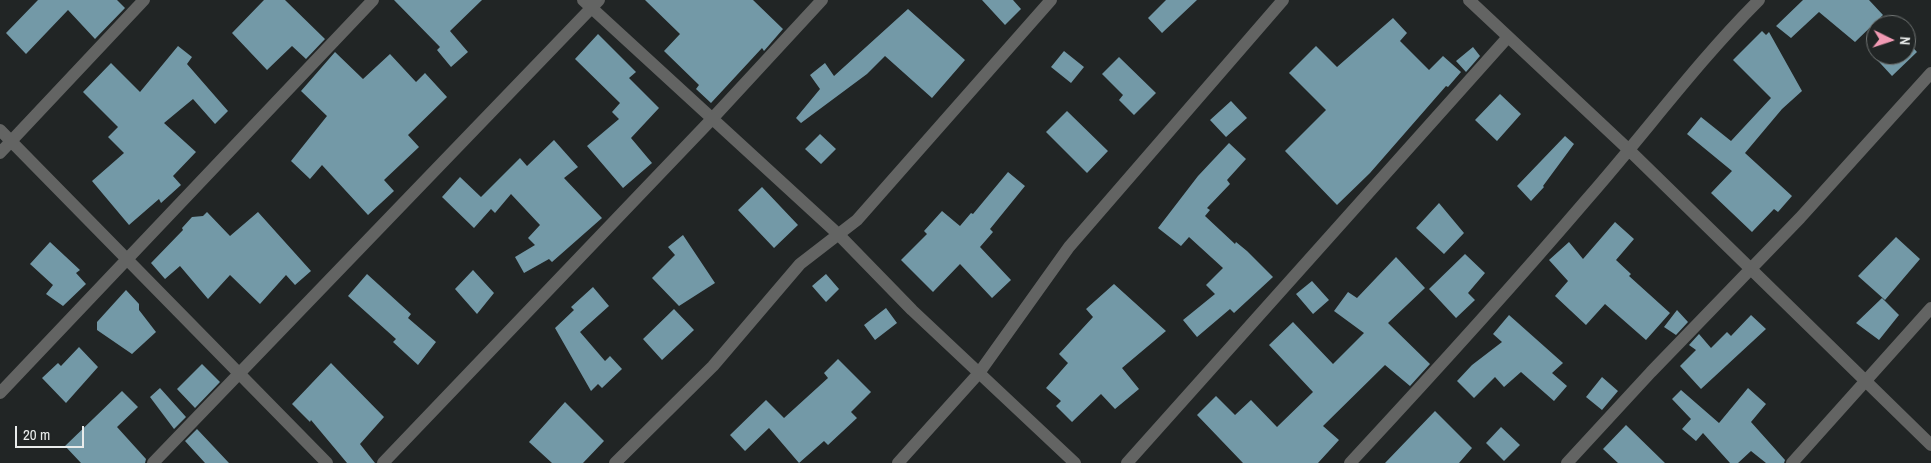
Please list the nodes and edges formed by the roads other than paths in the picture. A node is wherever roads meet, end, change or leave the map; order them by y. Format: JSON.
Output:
{"nodes":[{"id":1,"x":144,"y":0,"type":"edge"},
{"id":2,"x":373,"y":0,"type":"edge"},
{"id":3,"x":822,"y":0,"type":"edge"},
{"id":4,"x":1051,"y":0,"type":"edge"},
{"id":5,"x":1283,"y":0,"type":"edge"},
{"id":6,"x":1469,"y":0,"type":"edge"},
{"id":7,"x":1759,"y":0,"type":"edge"},
{"id":8,"x":591,"y":3,"type":"edge"},
{"id":9,"x":1508,"y":37,"type":"junction"},
{"id":10,"x":1931,"y":73,"type":"edge"},
{"id":11,"x":711,"y":120,"type":"junction"},
{"id":12,"x":0,"y":130,"type":"edge"},
{"id":13,"x":11,"y":141,"type":"junction"},
{"id":14,"x":1628,"y":150,"type":"junction"},
{"id":15,"x":0,"y":153,"type":"edge"},
{"id":16,"x":838,"y":234,"type":"junction"},
{"id":17,"x":128,"y":260,"type":"junction"},
{"id":18,"x":1751,"y":270,"type":"junction"},
{"id":19,"x":1931,"y":308,"type":"edge"},
{"id":20,"x":979,"y":373,"type":"junction"},
{"id":21,"x":238,"y":374,"type":"junction"},
{"id":22,"x":1865,"y":381,"type":"junction"},
{"id":23,"x":0,"y":393,"type":"edge"},
{"id":24,"x":1931,"y":445,"type":"edge"},
{"id":25,"x":153,"y":463,"type":"edge"},
{"id":26,"x":328,"y":463,"type":"edge"},
{"id":27,"x":382,"y":463,"type":"edge"},
{"id":28,"x":615,"y":463,"type":"edge"},
{"id":29,"x":898,"y":463,"type":"edge"},
{"id":30,"x":1075,"y":463,"type":"edge"},
{"id":31,"x":1127,"y":463,"type":"edge"},
{"id":32,"x":1350,"y":463,"type":"edge"},
{"id":33,"x":1567,"y":463,"type":"edge"},
{"id":34,"x":1792,"y":463,"type":"edge"}],
"edges":[{"from":1,"to":13,"type":"street"},
{"from":2,"to":17,"type":"street"},
{"from":3,"to":11,"type":"street"},
{"from":4,"to":16,"type":"street"},
{"from":5,"to":20,"type":"street"},
{"from":6,"to":9,"type":"street"},
{"from":7,"to":14,"type":"street"},
{"from":8,"to":11,"type":"street"},
{"from":8,"to":21,"type":"street"},
{"from":9,"to":14,"type":"street"},
{"from":9,"to":31,"type":"street"},
{"from":10,"to":18,"type":"street"},
{"from":11,"to":16,"type":"street"},
{"from":11,"to":27,"type":"street"},
{"from":12,"to":13,"type":"street"},
{"from":13,"to":15,"type":"street"},
{"from":13,"to":17,"type":"street"},
{"from":14,"to":18,"type":"street"},
{"from":14,"to":32,"type":"street"},
{"from":16,"to":20,"type":"street"},
{"from":16,"to":28,"type":"street"},
{"from":17,"to":21,"type":"street"},
{"from":17,"to":23,"type":"street"},
{"from":18,"to":22,"type":"street"},
{"from":18,"to":33,"type":"street"},
{"from":19,"to":22,"type":"street"},
{"from":20,"to":29,"type":"street"},
{"from":20,"to":30,"type":"street"},
{"from":21,"to":25,"type":"street"},
{"from":21,"to":26,"type":"street"},
{"from":22,"to":24,"type":"street"},
{"from":22,"to":34,"type":"street"}]}
